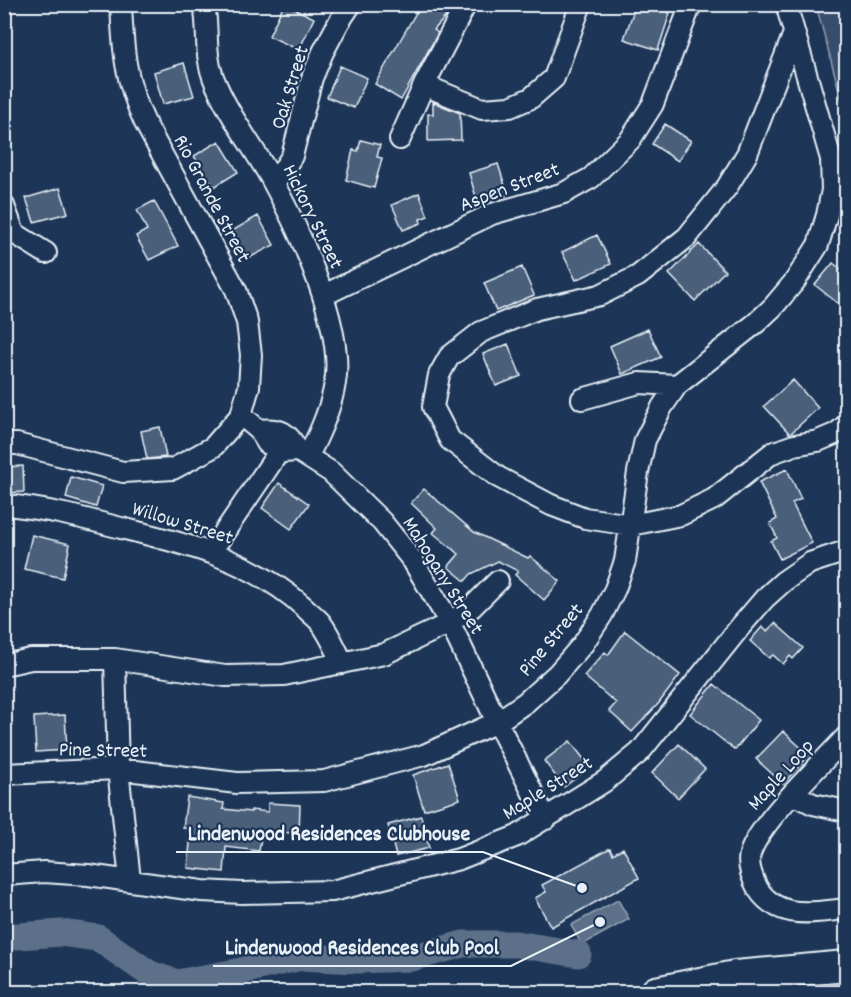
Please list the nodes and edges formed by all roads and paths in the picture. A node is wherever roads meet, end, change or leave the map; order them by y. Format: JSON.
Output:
{"nodes":[{"id":1,"x":121,"y":4,"type":"edge"},
{"id":2,"x":351,"y":4,"type":"edge"},
{"id":3,"x":466,"y":4,"type":"edge"},
{"id":4,"x":581,"y":4,"type":"edge"},
{"id":5,"x":691,"y":4,"type":"edge"},
{"id":6,"x":786,"y":4,"type":"edge"},
{"id":7,"x":210,"y":10,"type":"edge"},
{"id":8,"x":794,"y":33,"type":"junction"},
{"id":9,"x":424,"y":85,"type":"junction"},
{"id":10,"x":400,"y":139,"type":"dead end"},
{"id":11,"x":274,"y":184,"type":"junction"},
{"id":12,"x":4,"y":206,"type":"edge"},
{"id":13,"x":46,"y":253,"type":"dead end"},
{"id":14,"x":324,"y":295,"type":"junction"},
{"id":15,"x":677,"y":385,"type":"junction"},
{"id":16,"x":582,"y":399,"type":"dead end"},
{"id":17,"x":242,"y":415,"type":"junction"},
{"id":18,"x":846,"y":425,"type":"edge"},
{"id":19,"x":4,"y":444,"type":"edge"},
{"id":20,"x":296,"y":452,"type":"junction"},
{"id":21,"x":4,"y":505,"type":"edge"},
{"id":22,"x":631,"y":525,"type":"junction"},
{"id":23,"x":846,"y":550,"type":"edge"},
{"id":24,"x":211,"y":552,"type":"junction"},
{"id":25,"x":498,"y":581,"type":"dead end"},
{"id":26,"x":450,"y":623,"type":"junction"},
{"id":27,"x":115,"y":659,"type":"junction"},
{"id":28,"x":343,"y":663,"type":"junction"},
{"id":29,"x":4,"y":664,"type":"edge"},
{"id":30,"x":496,"y":722,"type":"junction"},
{"id":31,"x":846,"y":737,"type":"edge"},
{"id":32,"x":118,"y":769,"type":"junction"},
{"id":33,"x":4,"y":774,"type":"edge"},
{"id":34,"x":793,"y":794,"type":"junction"},
{"id":35,"x":846,"y":812,"type":"edge"},
{"id":36,"x":546,"y":819,"type":"junction"},
{"id":37,"x":4,"y":875,"type":"edge"},
{"id":38,"x":130,"y":880,"type":"junction"},
{"id":39,"x":846,"y":909,"type":"edge"},
{"id":40,"x":846,"y":966,"type":"edge"},
{"id":41,"x":656,"y":993,"type":"edge"}],
"edges":[{"from":1,"to":17,"type":"street","name":"Rio Grande Street"},
{"from":2,"to":11,"type":"street","name":"Oak Street"},
{"from":3,"to":9,"type":"street"},
{"from":4,"to":9,"type":"street"},
{"from":5,"to":14,"type":"street","name":"Aspen Street"},
{"from":6,"to":8,"type":"street","name":"Pine Street"},
{"from":7,"to":11,"type":"street","name":"Hickory Street"},
{"from":8,"to":15,"type":"street","name":"Pine Street"},
{"from":8,"to":22,"type":"street"},
{"from":9,"to":10,"type":"street"},
{"from":11,"to":14,"type":"street","name":"Hickory Street"},
{"from":12,"to":13,"type":"street"},
{"from":14,"to":20,"type":"street","name":"Hickory Street"},
{"from":15,"to":16,"type":"street"},
{"from":15,"to":22,"type":"street","name":"Pine Street"},
{"from":17,"to":19,"type":"street"},
{"from":17,"to":20,"type":"street","name":"Mahogany Street"},
{"from":18,"to":22,"type":"street"},
{"from":20,"to":24,"type":"street","name":"Hickory Street"},
{"from":20,"to":26,"type":"street","name":"Mahogany Street"},
{"from":21,"to":24,"type":"street","name":"Willow Street"},
{"from":22,"to":30,"type":"street","name":"Pine Street"},
{"from":23,"to":36,"type":"street","name":"Maple Street"},
{"from":24,"to":28,"type":"street","name":"Willow Street"},
{"from":25,"to":26,"type":"street"},
{"from":26,"to":28,"type":"street"},
{"from":26,"to":30,"type":"street","name":"Mahogany Street"},
{"from":27,"to":28,"type":"street"},
{"from":27,"to":29,"type":"street"},
{"from":27,"to":32,"type":"street"},
{"from":30,"to":32,"type":"street","name":"Pine Street"},
{"from":30,"to":36,"type":"street","name":"Mahogany Street"},
{"from":31,"to":34,"type":"street","name":"Maple Loop"},
{"from":32,"to":33,"type":"street","name":"Pine Street"},
{"from":32,"to":38,"type":"street"},
{"from":34,"to":35,"type":"street"},
{"from":34,"to":39,"type":"street","name":"Maple Loop"},
{"from":36,"to":38,"type":"street","name":"Maple Street"},
{"from":37,"to":38,"type":"street","name":"Maple Street"},
{"from":40,"to":41,"type":"highway"}]}
